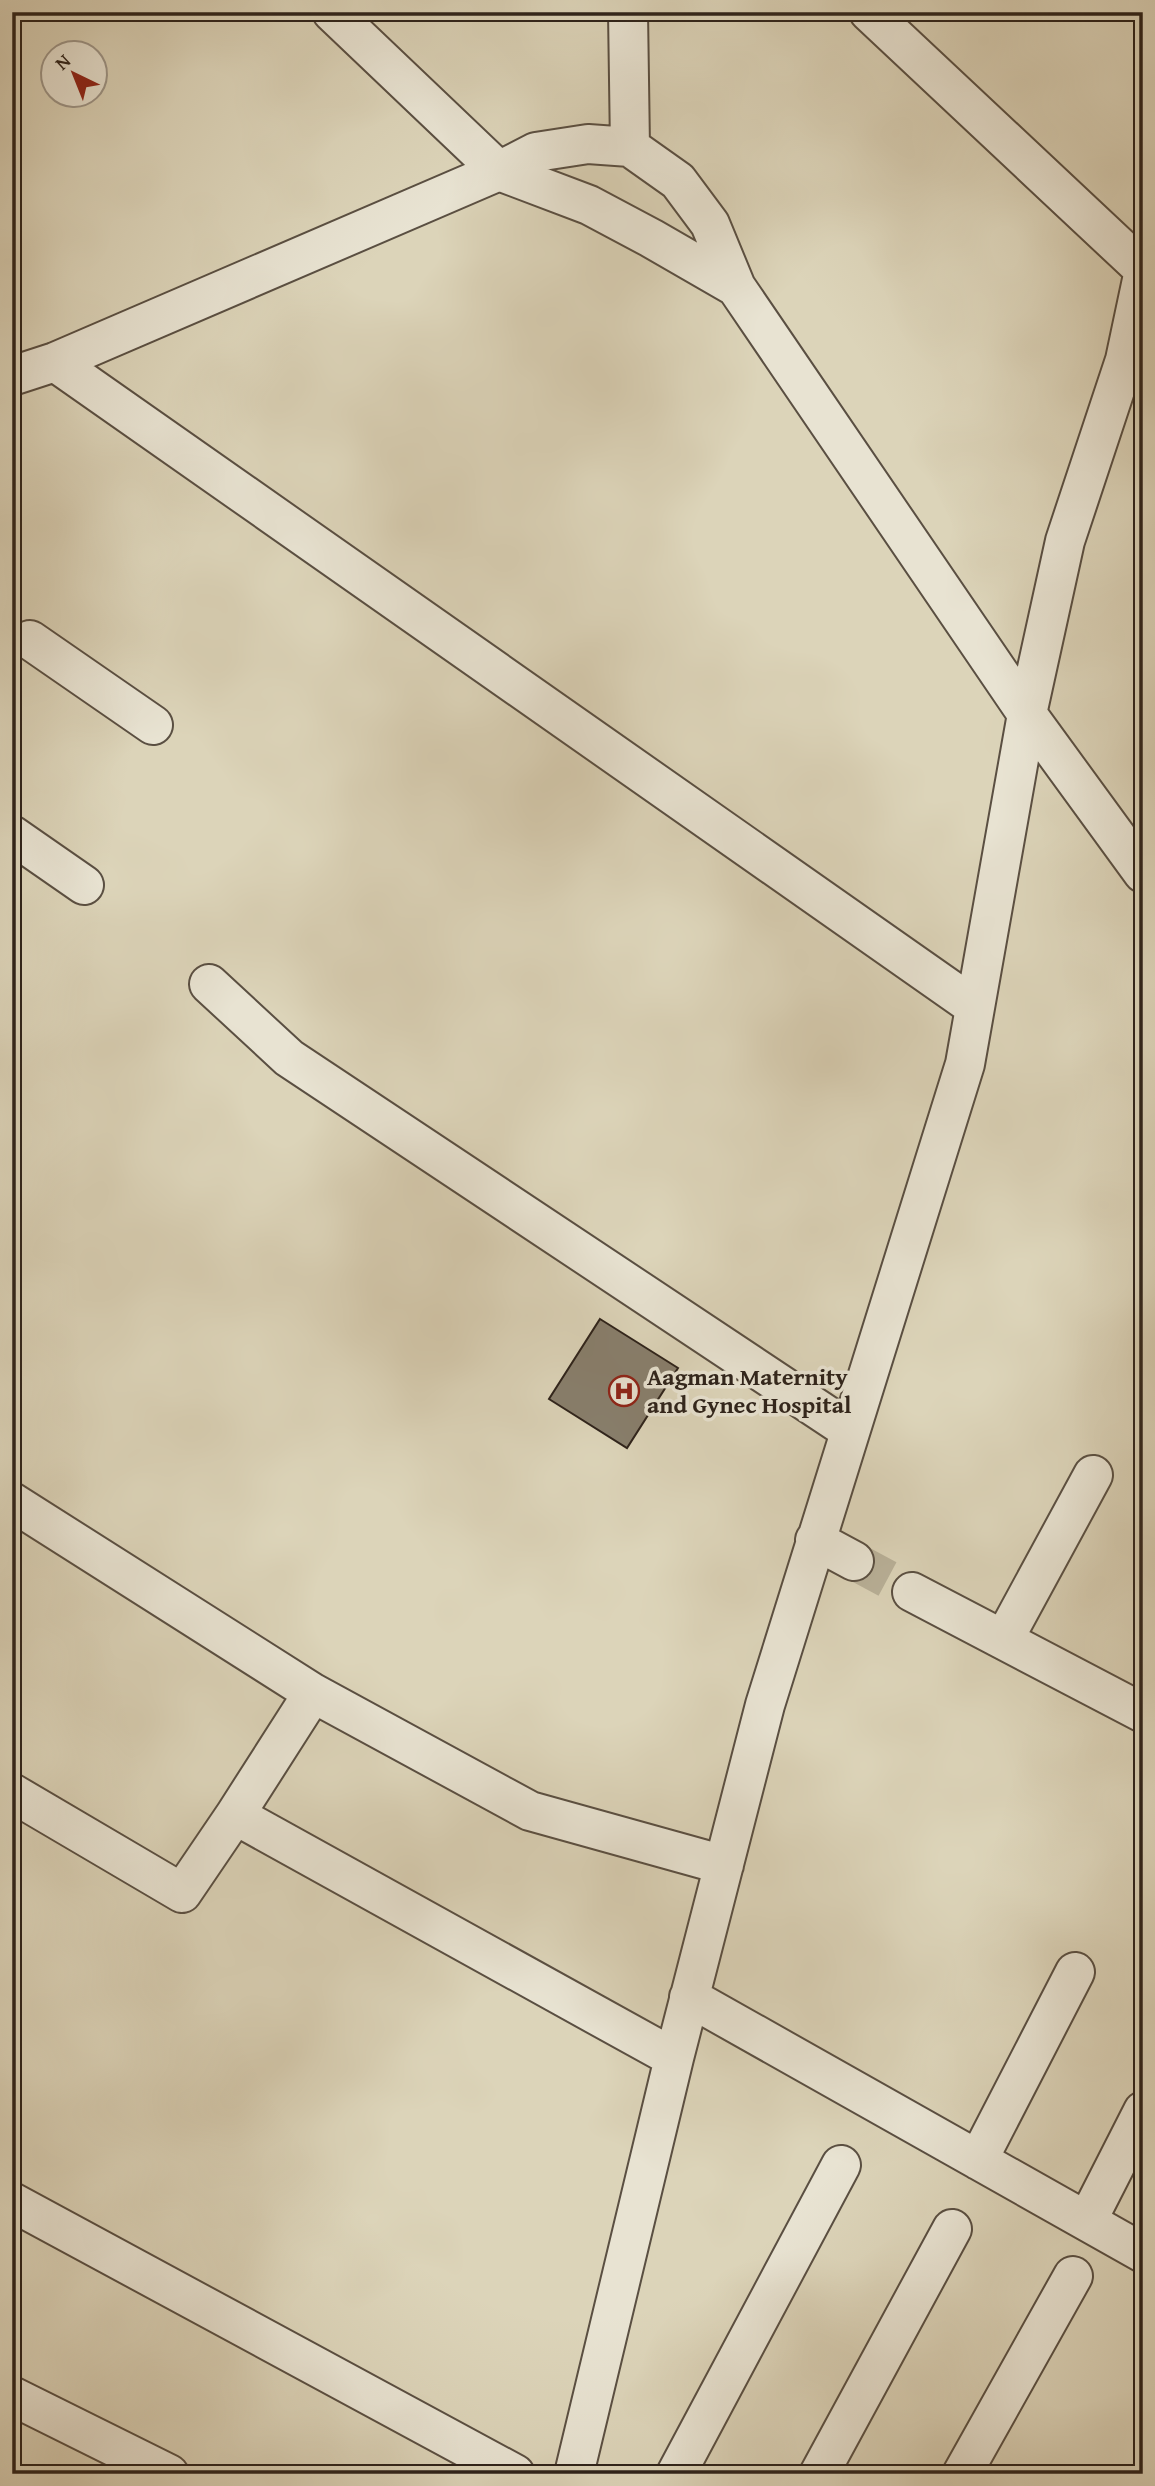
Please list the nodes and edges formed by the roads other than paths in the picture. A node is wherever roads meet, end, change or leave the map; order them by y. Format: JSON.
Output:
{"nodes":[{"id":1,"x":332,"y":12,"type":"edge"},
{"id":2,"x":628,"y":12,"type":"edge"},
{"id":3,"x":869,"y":12,"type":"edge"},
{"id":4,"x":630,"y":147,"type":"junction"},
{"id":5,"x":499,"y":171,"type":"junction"},
{"id":6,"x":1143,"y":269,"type":"edge"},
{"id":7,"x":1143,"y":275,"type":"edge"},
{"id":8,"x":736,"y":287,"type":"junction"},
{"id":9,"x":55,"y":362,"type":"junction"},
{"id":10,"x":1134,"y":365,"type":"edge"},
{"id":11,"x":12,"y":376,"type":"edge"},
{"id":12,"x":18,"y":643,"type":"edge"},
{"id":13,"x":1027,"y":714,"type":"junction"},
{"id":14,"x":153,"y":725,"type":"dead end"},
{"id":15,"x":12,"y":835,"type":"edge"},
{"id":16,"x":1143,"y":873,"type":"edge"},
{"id":17,"x":84,"y":885,"type":"dead end"},
{"id":18,"x":209,"y":984,"type":"dead end"},
{"id":19,"x":975,"y":1007,"type":"junction"},
{"id":20,"x":849,"y":1430,"type":"junction"},
{"id":21,"x":1093,"y":1475,"type":"dead end"},
{"id":22,"x":12,"y":1502,"type":"edge"},
{"id":23,"x":815,"y":1540,"type":"junction"},
{"id":24,"x":854,"y":1561,"type":"tunnel mouth"},
{"id":25,"x":912,"y":1592,"type":"tunnel mouth"},
{"id":26,"x":1004,"y":1639,"type":"junction"},
{"id":27,"x":313,"y":1693,"type":"junction"},
{"id":28,"x":1143,"y":1713,"type":"edge"},
{"id":29,"x":12,"y":1793,"type":"edge"},
{"id":30,"x":235,"y":1815,"type":"junction"},
{"id":31,"x":723,"y":1865,"type":"junction"},
{"id":32,"x":1075,"y":1972,"type":"dead end"},
{"id":33,"x":690,"y":1997,"type":"junction"},
{"id":34,"x":674,"y":2058,"type":"junction"},
{"id":35,"x":1143,"y":2111,"type":"edge"},
{"id":36,"x":978,"y":2160,"type":"junction"},
{"id":37,"x":841,"y":2165,"type":"dead end"},
{"id":38,"x":12,"y":2202,"type":"edge"},
{"id":39,"x":1087,"y":2221,"type":"junction"},
{"id":40,"x":952,"y":2229,"type":"dead end"},
{"id":41,"x":1143,"y":2253,"type":"edge"},
{"id":42,"x":1073,"y":2276,"type":"dead end"},
{"id":43,"x":12,"y":2396,"type":"edge"},
{"id":44,"x":169,"y":2474,"type":"edge"},
{"id":45,"x":514,"y":2474,"type":"edge"},
{"id":46,"x":574,"y":2474,"type":"edge"},
{"id":47,"x":676,"y":2474,"type":"edge"},
{"id":48,"x":818,"y":2474,"type":"edge"},
{"id":49,"x":962,"y":2474,"type":"edge"}],
"edges":[{"from":1,"to":5,"type":"street"},
{"from":2,"to":4,"type":"street"},
{"from":3,"to":6,"type":"street"},
{"from":4,"to":5,"type":"street"},
{"from":4,"to":8,"type":"street"},
{"from":5,"to":8,"type":"street"},
{"from":5,"to":9,"type":"street"},
{"from":7,"to":10,"type":"street"},
{"from":8,"to":13,"type":"street"},
{"from":9,"to":11,"type":"street"},
{"from":9,"to":19,"type":"street"},
{"from":10,"to":13,"type":"street"},
{"from":12,"to":14,"type":"street"},
{"from":13,"to":16,"type":"street"},
{"from":13,"to":19,"type":"street"},
{"from":15,"to":17,"type":"street"},
{"from":18,"to":20,"type":"street"},
{"from":19,"to":20,"type":"street"},
{"from":20,"to":23,"type":"street"},
{"from":21,"to":26,"type":"street"},
{"from":22,"to":27,"type":"street"},
{"from":23,"to":24,"type":"street"},
{"from":23,"to":31,"type":"street"},
{"from":25,"to":26,"type":"street"},
{"from":26,"to":28,"type":"street"},
{"from":27,"to":30,"type":"street"},
{"from":27,"to":31,"type":"street"},
{"from":29,"to":30,"type":"street"},
{"from":30,"to":34,"type":"street"},
{"from":31,"to":33,"type":"street"},
{"from":32,"to":36,"type":"street"},
{"from":33,"to":34,"type":"street"},
{"from":33,"to":36,"type":"street"},
{"from":34,"to":46,"type":"street"},
{"from":35,"to":39,"type":"street"},
{"from":36,"to":39,"type":"street"},
{"from":37,"to":47,"type":"street"},
{"from":38,"to":45,"type":"street"},
{"from":39,"to":41,"type":"street"},
{"from":40,"to":48,"type":"street"},
{"from":42,"to":49,"type":"street"},
{"from":43,"to":44,"type":"street"}]}
